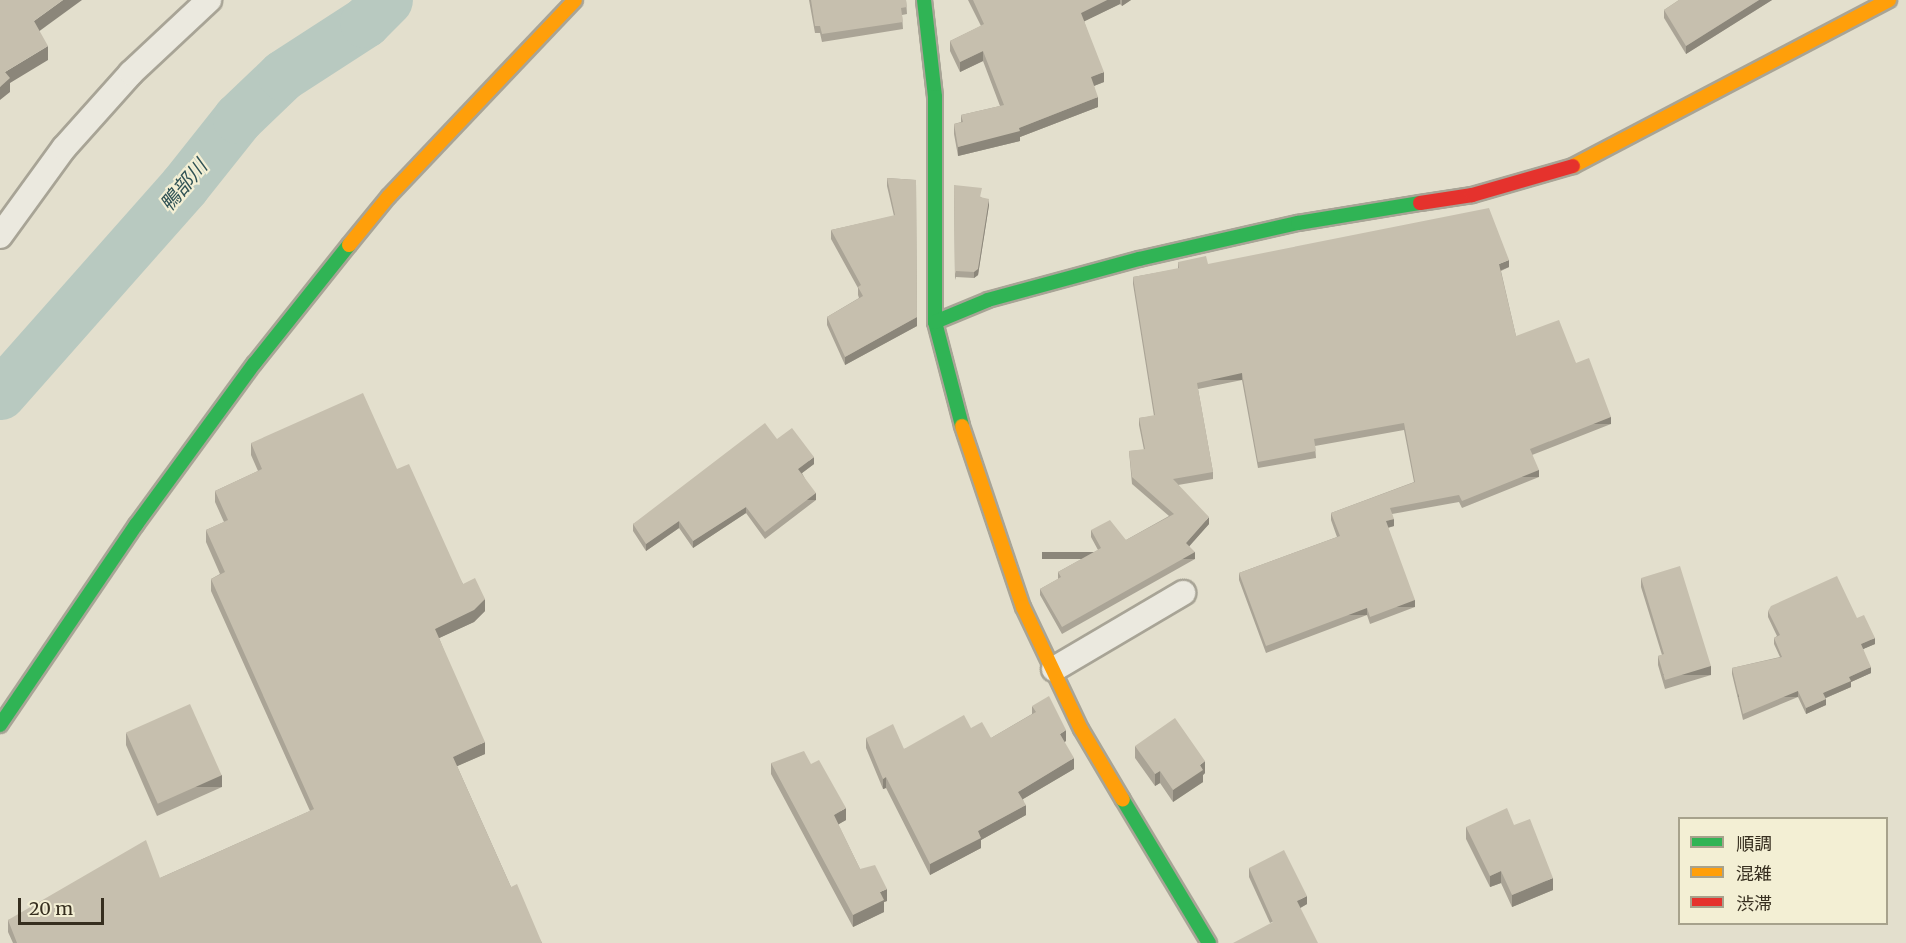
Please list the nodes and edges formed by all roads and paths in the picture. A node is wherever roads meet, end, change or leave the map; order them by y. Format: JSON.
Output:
{"nodes":[{"id":1,"x":209,"y":0,"type":"edge"},
{"id":2,"x":575,"y":0,"type":"edge"},
{"id":3,"x":924,"y":0,"type":"edge"},
{"id":4,"x":1889,"y":0,"type":"edge"},
{"id":5,"x":0,"y":236,"type":"edge"},
{"id":6,"x":935,"y":322,"type":"junction"},
{"id":7,"x":1183,"y":593,"type":"dead end"},
{"id":8,"x":1054,"y":669,"type":"junction"},
{"id":9,"x":0,"y":725,"type":"edge"},
{"id":10,"x":1209,"y":943,"type":"edge"}],
"edges":[{"from":1,"to":5,"type":"street"},
{"from":2,"to":9,"type":"street"},
{"from":3,"to":6,"type":"street"},
{"from":4,"to":6,"type":"street"},
{"from":6,"to":8,"type":"street"},
{"from":7,"to":8,"type":"street"},
{"from":8,"to":10,"type":"street"}]}
